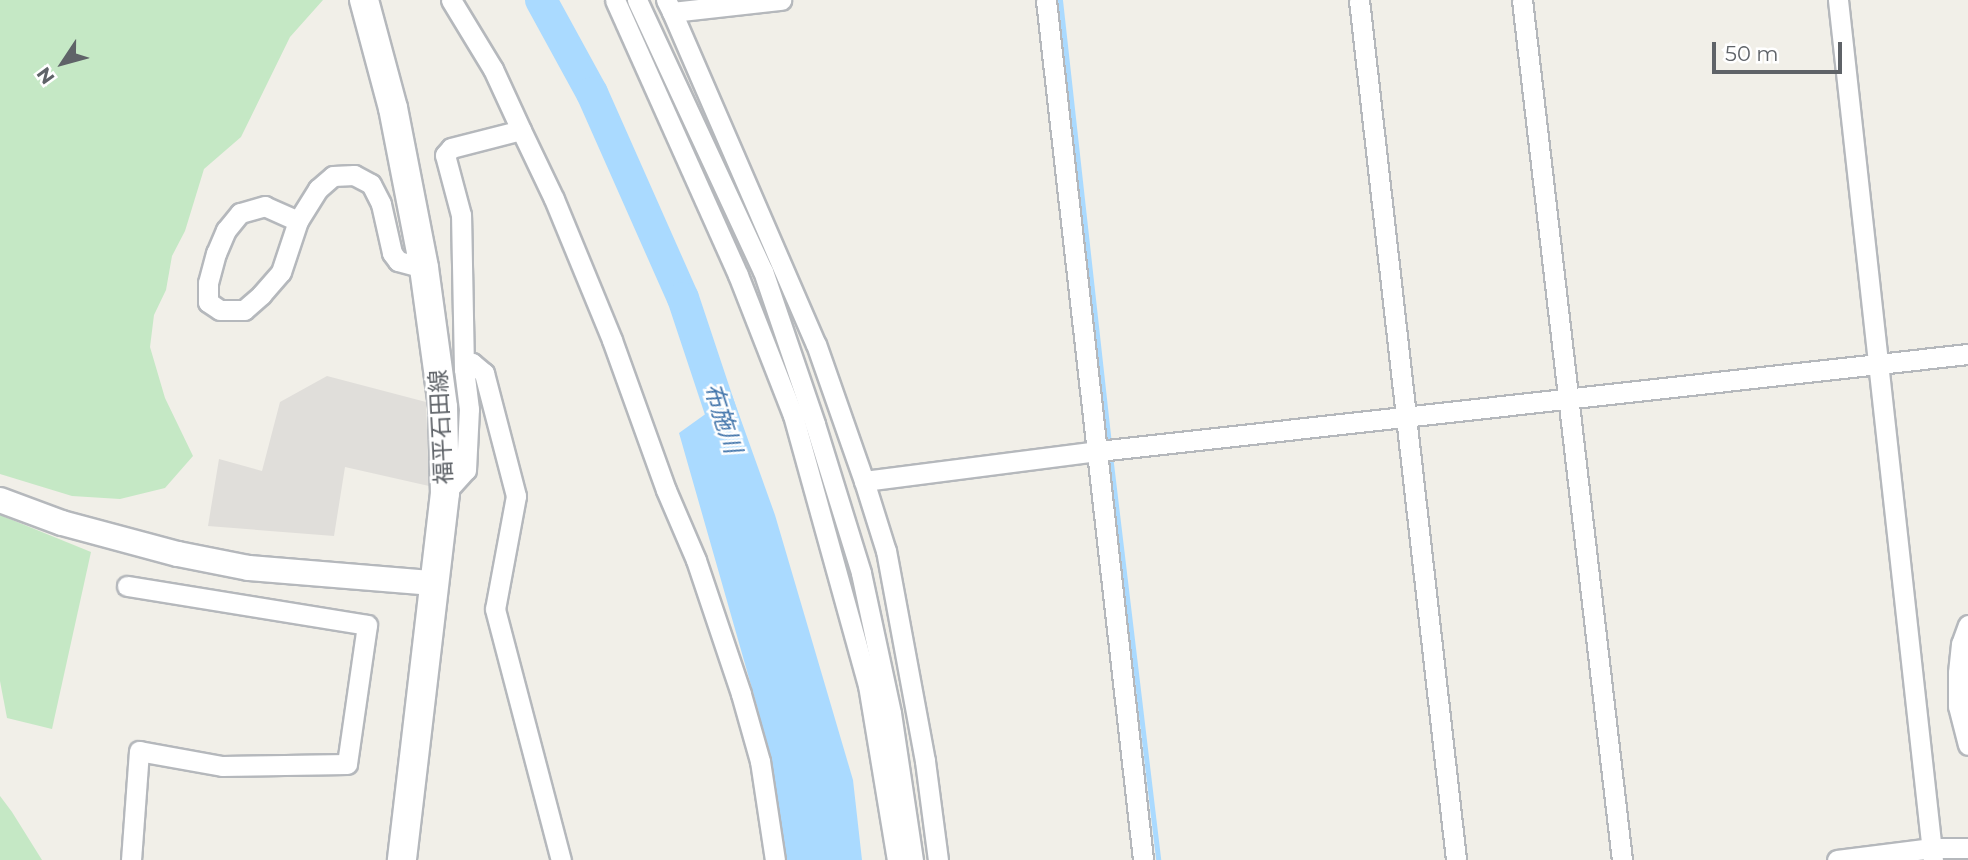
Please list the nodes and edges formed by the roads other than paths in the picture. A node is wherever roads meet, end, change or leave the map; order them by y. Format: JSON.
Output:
{"nodes":[{"id":1,"x":364,"y":0,"type":"edge"},
{"id":2,"x":451,"y":0,"type":"edge"},
{"id":3,"x":615,"y":0,"type":"edge"},
{"id":4,"x":637,"y":0,"type":"edge"},
{"id":5,"x":781,"y":0,"type":"edge"},
{"id":6,"x":1046,"y":0,"type":"edge"},
{"id":7,"x":1359,"y":0,"type":"edge"},
{"id":8,"x":1522,"y":0,"type":"edge"},
{"id":9,"x":1838,"y":0,"type":"edge"},
{"id":10,"x":669,"y":6,"type":"edge"},
{"id":11,"x":521,"y":130,"type":"junction"},
{"id":12,"x":298,"y":221,"type":"junction"},
{"id":13,"x":424,"y":268,"type":"junction"},
{"id":14,"x":1968,"y":354,"type":"edge"},
{"id":15,"x":1879,"y":364,"type":"junction"},
{"id":16,"x":464,"y":369,"type":"junction"},
{"id":17,"x":1570,"y":399,"type":"junction"},
{"id":18,"x":1405,"y":418,"type":"junction"},
{"id":19,"x":1099,"y":451,"type":"junction"},
{"id":20,"x":864,"y":481,"type":"junction"},
{"id":21,"x":444,"y":494,"type":"junction"},
{"id":22,"x":0,"y":499,"type":"edge"},
{"id":23,"x":433,"y":583,"type":"junction"},
{"id":24,"x":127,"y":586,"type":"dead end"},
{"id":25,"x":1968,"y":625,"type":"edge"},
{"id":26,"x":1968,"y":746,"type":"edge"},
{"id":27,"x":1968,"y":848,"type":"edge"},
{"id":28,"x":1933,"y":854,"type":"edge"},
{"id":29,"x":131,"y":860,"type":"edge"},
{"id":30,"x":402,"y":860,"type":"edge"},
{"id":31,"x":561,"y":860,"type":"edge"},
{"id":32,"x":775,"y":860,"type":"edge"},
{"id":33,"x":897,"y":860,"type":"edge"},
{"id":34,"x":913,"y":860,"type":"edge"},
{"id":35,"x":938,"y":860,"type":"edge"},
{"id":36,"x":1143,"y":860,"type":"edge"},
{"id":37,"x":1456,"y":860,"type":"edge"},
{"id":38,"x":1622,"y":860,"type":"edge"},
{"id":39,"x":1837,"y":860,"type":"edge"}],
"edges":[{"from":1,"to":13,"type":"main road","name":"福平石田線"},
{"from":2,"to":11,"type":"street"},
{"from":3,"to":33,"type":"street"},
{"from":4,"to":34,"type":"street"},
{"from":5,"to":10,"type":"street"},
{"from":6,"to":19,"type":"street"},
{"from":7,"to":18,"type":"street"},
{"from":8,"to":17,"type":"street"},
{"from":9,"to":15,"type":"street"},
{"from":10,"to":20,"type":"street"},
{"from":11,"to":16,"type":"street"},
{"from":11,"to":32,"type":"street"},
{"from":12,"to":12,"type":"street"},
{"from":12,"to":13,"type":"street"},
{"from":13,"to":21,"type":"main road","name":"福平石田線"},
{"from":14,"to":15,"type":"street"},
{"from":15,"to":17,"type":"street"},
{"from":15,"to":28,"type":"street"},
{"from":16,"to":21,"type":"street"},
{"from":16,"to":31,"type":"street"},
{"from":17,"to":18,"type":"street"},
{"from":17,"to":38,"type":"street"},
{"from":18,"to":19,"type":"street"},
{"from":18,"to":37,"type":"street"},
{"from":19,"to":20,"type":"street"},
{"from":19,"to":36,"type":"street"},
{"from":20,"to":35,"type":"street"},
{"from":21,"to":23,"type":"main road","name":"福平石田線"},
{"from":22,"to":23,"type":"street"},
{"from":23,"to":30,"type":"main road","name":"福平石田線"},
{"from":24,"to":29,"type":"street"},
{"from":25,"to":26,"type":"street"},
{"from":27,"to":28,"type":"street"},
{"from":28,"to":39,"type":"street"}]}
